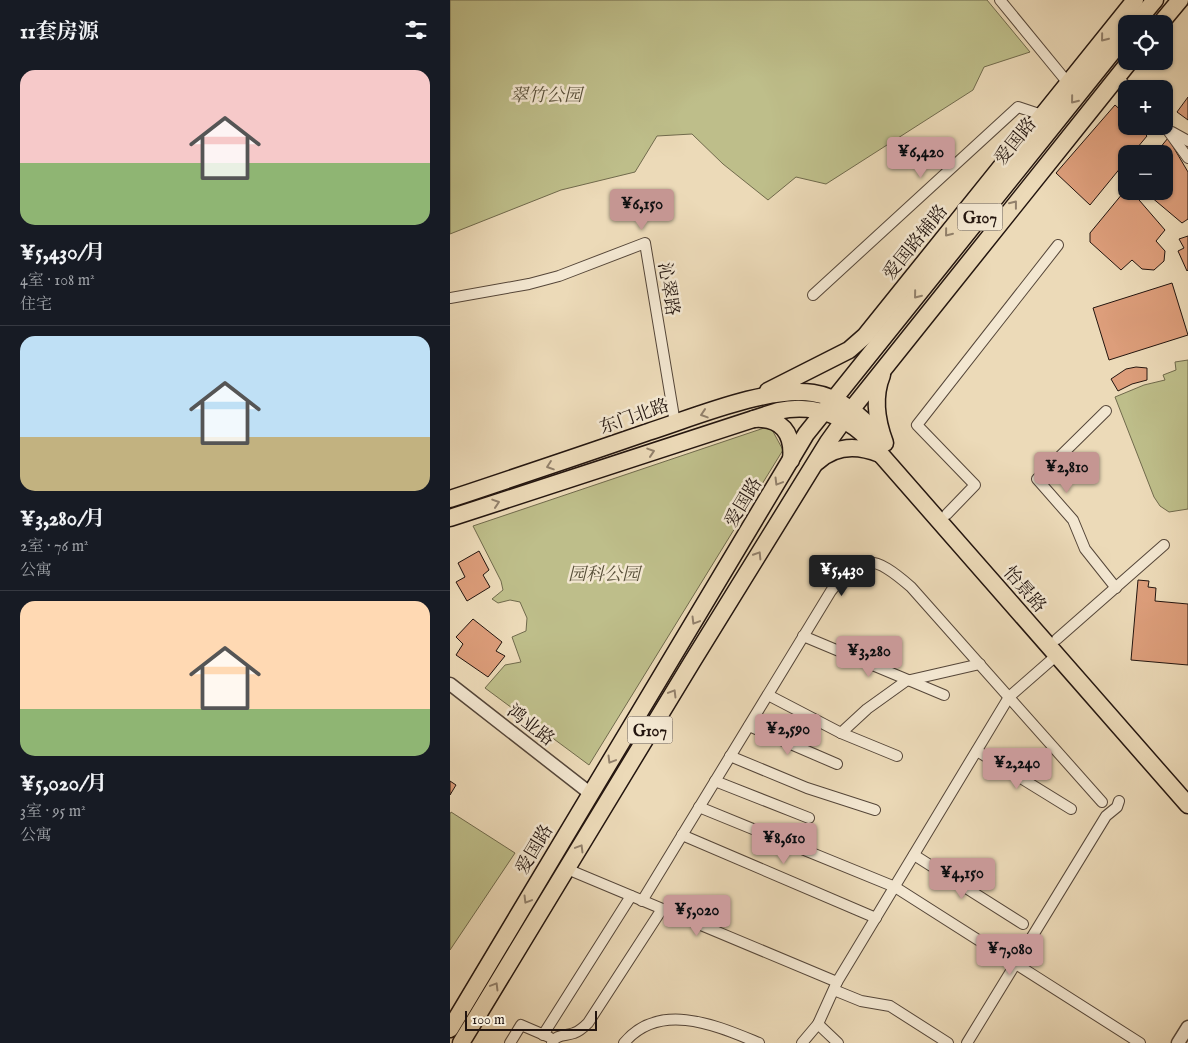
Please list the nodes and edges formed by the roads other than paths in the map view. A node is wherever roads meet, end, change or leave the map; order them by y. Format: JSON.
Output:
{"nodes":[{"id":1,"x":1000,"y":0,"type":"edge"},
{"id":2,"x":1155,"y":0,"type":"edge"},
{"id":3,"x":1180,"y":0,"type":"edge"},
{"id":4,"x":1133,"y":1,"type":"edge"},
{"id":5,"x":1143,"y":15,"type":"edge"},
{"id":6,"x":1168,"y":15,"type":"edge"},
{"id":7,"x":1118,"y":45,"type":"edge"},
{"id":8,"x":1123,"y":70,"type":"edge"},
{"id":9,"x":1117,"y":77,"type":"junction"},
{"id":10,"x":1120,"y":80,"type":"edge"},
{"id":11,"x":1068,"y":83,"type":"junction"},
{"id":12,"x":1042,"y":115,"type":"junction"},
{"id":13,"x":1173,"y":131,"type":"edge"},
{"id":14,"x":1172,"y":135,"type":"edge"},
{"id":15,"x":1188,"y":141,"type":"edge"},
{"id":16,"x":1188,"y":158,"type":"edge"},
{"id":17,"x":1058,"y":245,"type":"dead end"},
{"id":18,"x":813,"y":295,"type":"dead end"},
{"id":19,"x":450,"y":298,"type":"edge"},
{"id":20,"x":887,"y":366,"type":"junction"},
{"id":21,"x":750,"y":400,"type":"junction"},
{"id":22,"x":829,"y":405,"type":"junction"},
{"id":23,"x":1106,"y":410,"type":"dead end"},
{"id":24,"x":847,"y":415,"type":"junction"},
{"id":25,"x":754,"y":419,"type":"junction"},
{"id":26,"x":675,"y":424,"type":"junction"},
{"id":27,"x":882,"y":449,"type":"junction"},
{"id":28,"x":791,"y":460,"type":"junction"},
{"id":29,"x":814,"y":465,"type":"junction"},
{"id":30,"x":450,"y":499,"type":"edge"},
{"id":31,"x":948,"y":514,"type":"junction"},
{"id":32,"x":450,"y":518,"type":"edge"},
{"id":33,"x":1164,"y":545,"type":"dead end"},
{"id":34,"x":1116,"y":588,"type":"junction"},
{"id":35,"x":804,"y":636,"type":"junction"},
{"id":36,"x":1057,"y":647,"type":"junction"},
{"id":37,"x":980,"y":664,"type":"junction"},
{"id":38,"x":906,"y":680,"type":"junction"},
{"id":39,"x":450,"y":684,"type":"edge"},
{"id":40,"x":768,"y":694,"type":"junction"},
{"id":41,"x":944,"y":695,"type":"dead end"},
{"id":42,"x":1009,"y":697,"type":"junction"},
{"id":43,"x":749,"y":726,"type":"junction"},
{"id":44,"x":841,"y":733,"type":"junction"},
{"id":45,"x":977,"y":751,"type":"junction"},
{"id":46,"x":730,"y":756,"type":"junction"},
{"id":47,"x":897,"y":756,"type":"dead end"},
{"id":48,"x":837,"y":764,"type":"dead end"},
{"id":49,"x":715,"y":781,"type":"junction"},
{"id":50,"x":1188,"y":788,"type":"edge"},
{"id":51,"x":591,"y":794,"type":"junction"},
{"id":52,"x":1119,"y":801,"type":"dead end"},
{"id":53,"x":1102,"y":802,"type":"dead end"},
{"id":54,"x":1188,"y":805,"type":"edge"},
{"id":55,"x":699,"y":807,"type":"junction"},
{"id":56,"x":1071,"y":809,"type":"dead end"},
{"id":57,"x":875,"y":810,"type":"dead end"},
{"id":58,"x":809,"y":818,"type":"dead end"},
{"id":59,"x":682,"y":835,"type":"junction"},
{"id":60,"x":914,"y":855,"type":"junction"},
{"id":61,"x":567,"y":869,"type":"junction"},
{"id":62,"x":895,"y":887,"type":"junction"},
{"id":63,"x":631,"y":896,"type":"junction"},
{"id":64,"x":642,"y":901,"type":"junction"},
{"id":65,"x":662,"y":909,"type":"junction"},
{"id":66,"x":876,"y":918,"type":"junction"},
{"id":67,"x":1023,"y":924,"type":"dead end"},
{"id":68,"x":1015,"y":964,"type":"junction"},
{"id":69,"x":836,"y":986,"type":"junction"},
{"id":70,"x":818,"y":1024,"type":"junction"},
{"id":71,"x":451,"y":1025,"type":"edge"},
{"id":72,"x":1188,"y":1027,"type":"edge"},
{"id":73,"x":543,"y":1034,"type":"junction"},
{"id":74,"x":552,"y":1041,"type":"edge"},
{"id":75,"x":461,"y":1043,"type":"edge"},
{"id":76,"x":510,"y":1043,"type":"edge"},
{"id":77,"x":624,"y":1043,"type":"edge"},
{"id":78,"x":759,"y":1043,"type":"edge"},
{"id":79,"x":802,"y":1043,"type":"edge"},
{"id":80,"x":838,"y":1043,"type":"edge"},
{"id":81,"x":948,"y":1043,"type":"edge"},
{"id":82,"x":967,"y":1043,"type":"edge"},
{"id":83,"x":1140,"y":1043,"type":"edge"},
{"id":84,"x":1178,"y":1043,"type":"edge"}],
"edges":[{"from":1,"to":11,"type":"street"},
{"from":2,"to":5,"type":"main road"},
{"from":3,"to":6,"type":"main road"},
{"from":4,"to":11,"type":"main road","name":"爱国路辅路","one_way":true},
{"from":7,"to":22,"type":"main road","name":"爱国路","number":"G107","one_way":true},
{"from":8,"to":9,"type":"main road","number":"G107"},
{"from":9,"to":10,"type":"street"},
{"from":20,"to":9,"type":"main road","number":"G107","one_way":true},
{"from":11,"to":12,"type":"main road","name":"爱国路辅路"},
{"from":12,"to":18,"type":"street"},
{"from":12,"to":21,"type":"main road","name":"爱国路辅路","one_way":true},
{"from":13,"to":15,"type":"street"},
{"from":14,"to":16,"type":"street"},
{"from":17,"to":31,"type":"street"},
{"from":19,"to":26,"type":"street","name":"沁翠路"},
{"from":20,"to":24,"type":"main road","number":"G107"},
{"from":20,"to":27,"type":"main road"},
{"from":21,"to":22,"type":"main road","name":"东门北路"},
{"from":21,"to":26,"type":"main road","name":"东门北路","one_way":true},
{"from":22,"to":24,"type":"main road","name":"怡景路"},
{"from":22,"to":25,"type":"main road"},
{"from":22,"to":28,"type":"main road","name":"爱国路","number":"G107"},
{"from":23,"to":34,"type":"street"},
{"from":24,"to":27,"type":"main road","name":"怡景路"},
{"from":24,"to":29,"type":"main road","number":"G107"},
{"from":25,"to":28,"type":"main road"},
{"from":32,"to":25,"type":"main road","one_way":true},
{"from":26,"to":30,"type":"main road","name":"东门北路","one_way":true},
{"from":27,"to":29,"type":"main road"},
{"from":27,"to":31,"type":"main road","name":"怡景路"},
{"from":27,"to":36,"type":"main road","name":"怡景路"},
{"from":28,"to":51,"type":"main road","name":"爱国路","number":"G107","one_way":true},
{"from":61,"to":29,"type":"main road","number":"G107","one_way":true},
{"from":31,"to":36,"type":"main road","name":"怡景路"},
{"from":33,"to":34,"type":"street"},
{"from":34,"to":36,"type":"street"},
{"from":35,"to":37,"type":"street"},
{"from":35,"to":38,"type":"street"},
{"from":35,"to":40,"type":"street"},
{"from":36,"to":42,"type":"street"},
{"from":36,"to":50,"type":"main road","name":"怡景路"},
{"from":36,"to":54,"type":"main road","name":"怡景路"},
{"from":37,"to":38,"type":"street"},
{"from":37,"to":42,"type":"street"},
{"from":38,"to":41,"type":"street"},
{"from":38,"to":44,"type":"street"},
{"from":39,"to":51,"type":"street","name":"鸿业路"},
{"from":40,"to":43,"type":"street"},
{"from":40,"to":44,"type":"street"},
{"from":42,"to":45,"type":"street"},
{"from":42,"to":53,"type":"street"},
{"from":43,"to":46,"type":"street"},
{"from":43,"to":48,"type":"street"},
{"from":44,"to":47,"type":"street"},
{"from":45,"to":56,"type":"street"},
{"from":45,"to":60,"type":"street"},
{"from":46,"to":49,"type":"street"},
{"from":46,"to":57,"type":"street"},
{"from":49,"to":55,"type":"street"},
{"from":49,"to":58,"type":"street"},
{"from":51,"to":71,"type":"main road","name":"爱国路","number":"G107","one_way":true},
{"from":52,"to":68,"type":"street"},
{"from":55,"to":59,"type":"street"},
{"from":55,"to":62,"type":"street"},
{"from":59,"to":64,"type":"street"},
{"from":59,"to":66,"type":"street"},
{"from":60,"to":62,"type":"street"},
{"from":60,"to":67,"type":"street"},
{"from":61,"to":63,"type":"street"},
{"from":75,"to":61,"type":"main road","number":"G107","one_way":true},
{"from":62,"to":66,"type":"street"},
{"from":62,"to":68,"type":"street"},
{"from":63,"to":64,"type":"street"},
{"from":63,"to":73,"type":"street"},
{"from":64,"to":65,"type":"street"},
{"from":65,"to":69,"type":"street"},
{"from":65,"to":74,"type":"street"},
{"from":66,"to":69,"type":"street"},
{"from":68,"to":82,"type":"street"},
{"from":68,"to":83,"type":"street"},
{"from":69,"to":70,"type":"street"},
{"from":69,"to":81,"type":"street"},
{"from":70,"to":79,"type":"street"},
{"from":70,"to":80,"type":"street"},
{"from":72,"to":84,"type":"street"},
{"from":73,"to":74,"type":"street"},
{"from":73,"to":76,"type":"street"},
{"from":77,"to":78,"type":"street"}]}
